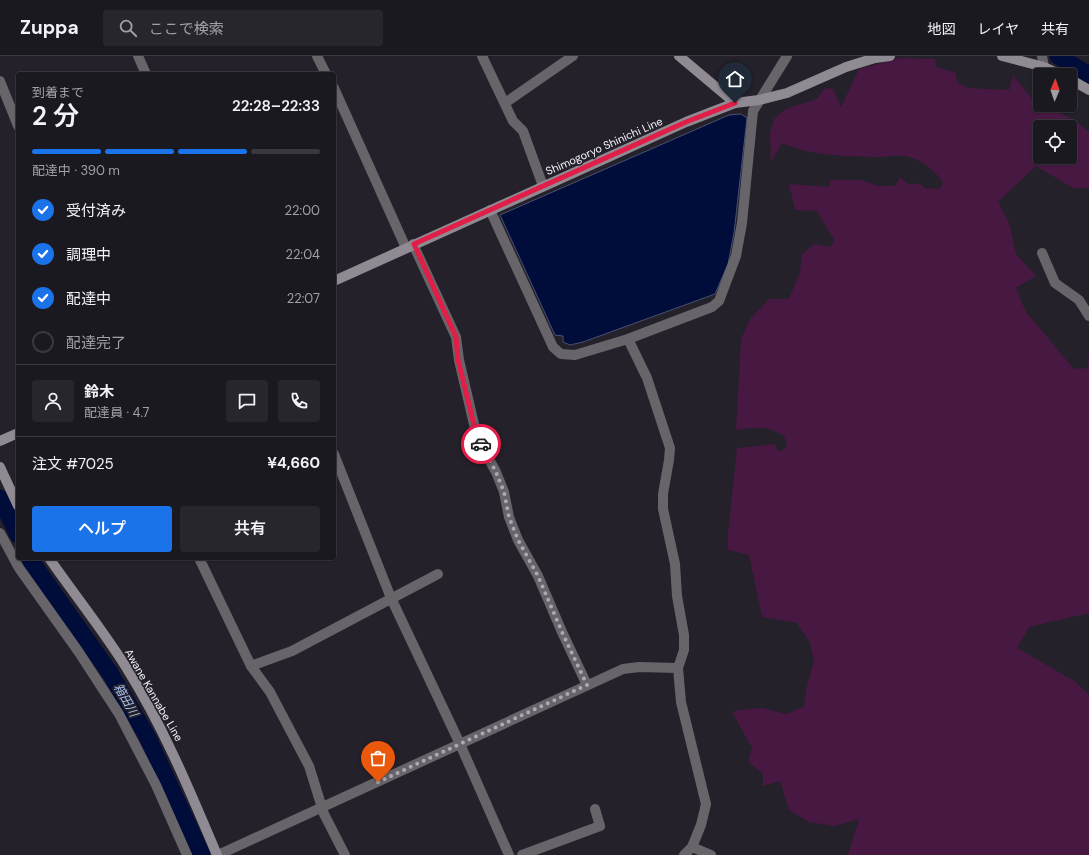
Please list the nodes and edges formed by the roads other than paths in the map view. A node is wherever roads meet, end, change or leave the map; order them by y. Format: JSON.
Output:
{"nodes":[{"id":1,"x":138,"y":56,"type":"edge"},
{"id":2,"x":317,"y":56,"type":"edge"},
{"id":3,"x":482,"y":56,"type":"edge"},
{"id":4,"x":573,"y":56,"type":"edge"},
{"id":5,"x":679,"y":56,"type":"edge"},
{"id":6,"x":787,"y":56,"type":"edge"},
{"id":7,"x":890,"y":56,"type":"edge"},
{"id":8,"x":1002,"y":56,"type":"edge"},
{"id":9,"x":1042,"y":56,"type":"edge"},
{"id":10,"x":1044,"y":67,"type":"joint"},
{"id":11,"x":145,"y":72,"type":"edge"},
{"id":12,"x":325,"y":72,"type":"edge"},
{"id":13,"x":0,"y":81,"type":"edge"},
{"id":14,"x":1077,"y":83,"type":"edge"},
{"id":15,"x":1089,"y":90,"type":"edge"},
{"id":16,"x":336,"y":92,"type":"edge"},
{"id":17,"x":759,"y":100,"type":"junction"},
{"id":18,"x":506,"y":103,"type":"junction"},
{"id":19,"x":735,"y":103,"type":"junction"},
{"id":20,"x":16,"y":121,"type":"edge"},
{"id":21,"x":543,"y":186,"type":"junction"},
{"id":22,"x":490,"y":210,"type":"junction"},
{"id":23,"x":410,"y":246,"type":"junction"},
{"id":24,"x":1042,"y":253,"type":"dead end"},
{"id":25,"x":336,"y":280,"type":"edge"},
{"id":26,"x":1089,"y":316,"type":"edge"},
{"id":27,"x":628,"y":339,"type":"junction"},
{"id":28,"x":16,"y":433,"type":"edge"},
{"id":29,"x":0,"y":441,"type":"edge"},
{"id":30,"x":336,"y":459,"type":"edge"},
{"id":31,"x":0,"y":467,"type":"edge"},
{"id":32,"x":16,"y":502,"type":"edge"},
{"id":33,"x":0,"y":533,"type":"edge"},
{"id":34,"x":50,"y":560,"type":"edge"},
{"id":35,"x":200,"y":560,"type":"edge"},
{"id":36,"x":438,"y":574,"type":"dead end"},
{"id":37,"x":391,"y":598,"type":"junction"},
{"id":38,"x":251,"y":666,"type":"junction"},
{"id":39,"x":678,"y":668,"type":"junction"},
{"id":40,"x":587,"y":685,"type":"junction"},
{"id":41,"x":460,"y":744,"type":"junction"},
{"id":42,"x":323,"y":807,"type":"junction"},
{"id":43,"x":595,"y":810,"type":"dead end"},
{"id":44,"x":692,"y":847,"type":"junction"},
{"id":45,"x":187,"y":855,"type":"edge"},
{"id":46,"x":218,"y":855,"type":"edge"},
{"id":47,"x":345,"y":855,"type":"edge"},
{"id":48,"x":509,"y":855,"type":"edge"},
{"id":49,"x":522,"y":855,"type":"edge"},
{"id":50,"x":684,"y":855,"type":"edge"},
{"id":51,"x":711,"y":855,"type":"edge"}],
"edges":[{"from":1,"to":11,"type":"street"},
{"from":2,"to":12,"type":"street"},
{"from":3,"to":18,"type":"street"},
{"from":4,"to":18,"type":"street"},
{"from":5,"to":19,"type":"main road"},
{"from":6,"to":17,"type":"street"},
{"from":7,"to":17,"type":"main road","name":"Shimogoryo Shinichi Line"},
{"from":8,"to":10,"type":"main road"},
{"from":9,"to":10,"type":"street"},
{"from":13,"to":20,"type":"street"},
{"from":14,"to":15,"type":"main road"},
{"from":16,"to":23,"type":"street"},
{"from":17,"to":19,"type":"main road","name":"Shimogoryo Shinichi Line"},
{"from":17,"to":27,"type":"street"},
{"from":18,"to":21,"type":"street"},
{"from":19,"to":21,"type":"main road","name":"Shimogoryo Shinichi Line"},
{"from":21,"to":22,"type":"main road","name":"Shimogoryo Shinichi Line"},
{"from":22,"to":23,"type":"main road","name":"Shimogoryo Shinichi Line"},
{"from":22,"to":27,"type":"street"},
{"from":23,"to":25,"type":"main road","name":"Shimogoryo Shinichi Line"},
{"from":23,"to":40,"type":"street"},
{"from":24,"to":26,"type":"street"},
{"from":27,"to":39,"type":"street"},
{"from":28,"to":29,"type":"main road"},
{"from":30,"to":37,"type":"street"},
{"from":31,"to":32,"type":"main road"},
{"from":33,"to":45,"type":"street"},
{"from":34,"to":46,"type":"main road","name":"Awane Kannabe Line"},
{"from":35,"to":38,"type":"street"},
{"from":36,"to":37,"type":"street"},
{"from":37,"to":38,"type":"street"},
{"from":37,"to":41,"type":"street"},
{"from":38,"to":42,"type":"street"},
{"from":39,"to":40,"type":"street"},
{"from":39,"to":44,"type":"street"},
{"from":40,"to":41,"type":"street"},
{"from":41,"to":42,"type":"street"},
{"from":41,"to":48,"type":"street"},
{"from":42,"to":46,"type":"street"},
{"from":42,"to":47,"type":"street"},
{"from":43,"to":49,"type":"street"},
{"from":44,"to":50,"type":"street"},
{"from":44,"to":51,"type":"street"}]}
